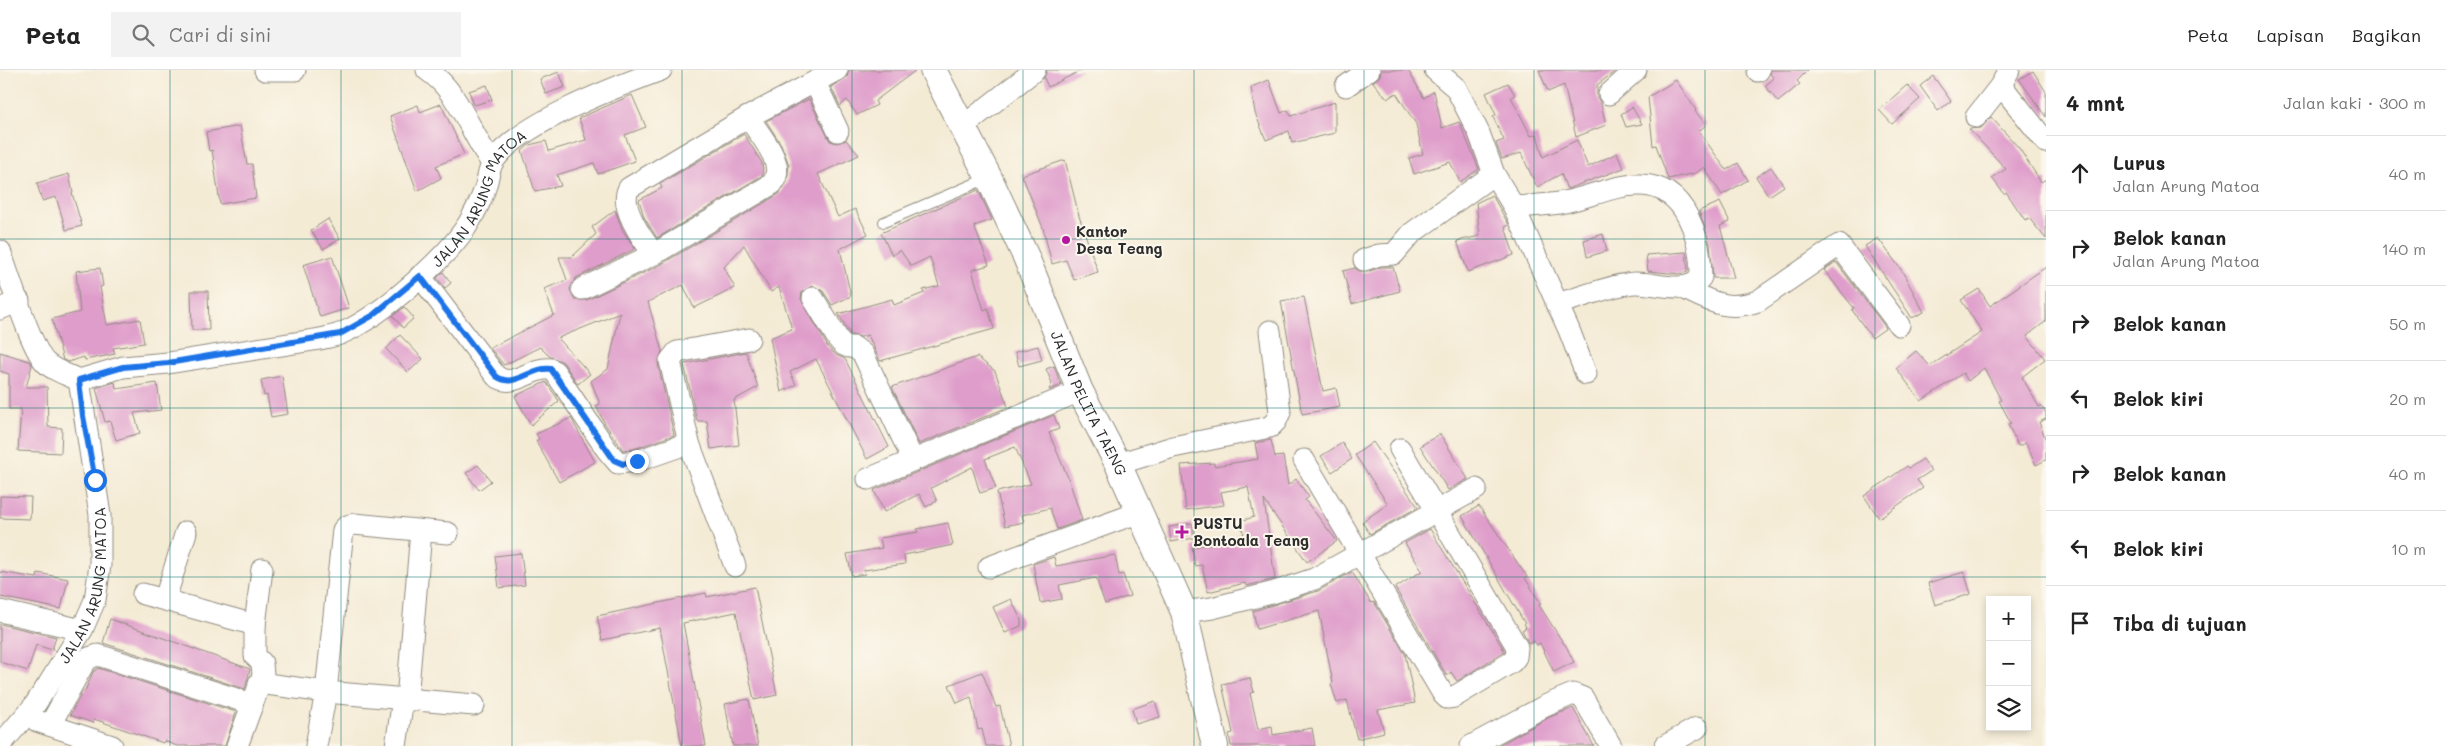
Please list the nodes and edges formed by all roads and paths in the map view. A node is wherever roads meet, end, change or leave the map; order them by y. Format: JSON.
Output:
{"nodes":[{"id":1,"x":264,"y":70,"type":"edge"},
{"id":2,"x":295,"y":70,"type":"edge"},
{"id":3,"x":427,"y":70,"type":"edge"},
{"id":4,"x":660,"y":70,"type":"edge"},
{"id":5,"x":837,"y":70,"type":"edge"},
{"id":6,"x":933,"y":70,"type":"edge"},
{"id":7,"x":1034,"y":70,"type":"edge"},
{"id":8,"x":1369,"y":70,"type":"edge"},
{"id":9,"x":1434,"y":70,"type":"edge"},
{"id":10,"x":1636,"y":70,"type":"edge"},
{"id":11,"x":2005,"y":77,"type":"edge"},
{"id":12,"x":815,"y":82,"type":"junction"},
{"id":13,"x":1346,"y":86,"type":"dead end"},
{"id":14,"x":1609,"y":94,"type":"dead end"},
{"id":15,"x":748,"y":117,"type":"junction"},
{"id":16,"x":1976,"y":118,"type":"dead end"},
{"id":17,"x":962,"y":127,"type":"junction"},
{"id":18,"x":838,"y":131,"type":"dead end"},
{"id":19,"x":2046,"y":142,"type":"edge"},
{"id":20,"x":492,"y":162,"type":"junction"},
{"id":21,"x":1494,"y":174,"type":"junction"},
{"id":22,"x":989,"y":178,"type":"junction"},
{"id":23,"x":1514,"y":207,"type":"junction"},
{"id":24,"x":884,"y":222,"type":"dead end"},
{"id":25,"x":0,"y":251,"type":"edge"},
{"id":26,"x":654,"y":254,"type":"junction"},
{"id":27,"x":1364,"y":260,"type":"dead end"},
{"id":28,"x":420,"y":276,"type":"junction"},
{"id":29,"x":1681,"y":287,"type":"junction"},
{"id":30,"x":582,"y":289,"type":"dead end"},
{"id":31,"x":813,"y":298,"type":"dead end"},
{"id":32,"x":1556,"y":304,"type":"junction"},
{"id":33,"x":9,"y":305,"type":"edge"},
{"id":34,"x":1899,"y":325,"type":"dead end"},
{"id":35,"x":1270,"y":331,"type":"dead end"},
{"id":36,"x":749,"y":338,"type":"dead end"},
{"id":37,"x":1586,"y":374,"type":"dead end"},
{"id":38,"x":79,"y":380,"type":"junction"},
{"id":39,"x":1080,"y":390,"type":"junction"},
{"id":40,"x":689,"y":444,"type":"junction"},
{"id":41,"x":1400,"y":448,"type":"dead end"},
{"id":42,"x":913,"y":460,"type":"junction"},
{"id":43,"x":1304,"y":460,"type":"dead end"},
{"id":44,"x":1118,"y":464,"type":"junction"},
{"id":45,"x":868,"y":479,"type":"dead end"},
{"id":46,"x":1476,"y":489,"type":"dead end"},
{"id":47,"x":1437,"y":509,"type":"junction"},
{"id":48,"x":1140,"y":512,"type":"junction"},
{"id":49,"x":421,"y":531,"type":"junction"},
{"id":50,"x":186,"y":532,"type":"dead end"},
{"id":51,"x":448,"y":533,"type":"dead end"},
{"id":52,"x":1361,"y":553,"type":"junction"},
{"id":53,"x":736,"y":566,"type":"dead end"},
{"id":54,"x":989,"y":567,"type":"dead end"},
{"id":55,"x":262,"y":569,"type":"dead end"},
{"id":56,"x":143,"y":594,"type":"dead end"},
{"id":57,"x":165,"y":599,"type":"junction"},
{"id":58,"x":0,"y":611,"type":"edge"},
{"id":59,"x":1184,"y":612,"type":"junction"},
{"id":60,"x":255,"y":625,"type":"junction"},
{"id":61,"x":82,"y":630,"type":"junction"},
{"id":62,"x":259,"y":683,"type":"junction"},
{"id":63,"x":326,"y":692,"type":"junction"},
{"id":64,"x":405,"y":699,"type":"junction"},
{"id":65,"x":252,"y":704,"type":"junction"},
{"id":66,"x":474,"y":705,"type":"dead end"},
{"id":67,"x":24,"y":718,"type":"junction"},
{"id":68,"x":50,"y":725,"type":"junction"},
{"id":69,"x":1697,"y":728,"type":"dead end"},
{"id":70,"x":2,"y":745,"type":"edge"},
{"id":71,"x":112,"y":746,"type":"edge"},
{"id":72,"x":237,"y":746,"type":"edge"},
{"id":73,"x":316,"y":746,"type":"edge"},
{"id":74,"x":396,"y":746,"type":"edge"},
{"id":75,"x":1216,"y":746,"type":"edge"},
{"id":76,"x":1471,"y":746,"type":"edge"},
{"id":77,"x":1611,"y":746,"type":"edge"},
{"id":78,"x":1665,"y":746,"type":"edge"}],
"edges":[{"from":1,"to":2,"type":"street"},
{"from":3,"to":20,"type":"street"},
{"from":4,"to":20,"type":"street","name":"JALAN ARUNG MATOA"},
{"from":5,"to":12,"type":"street"},
{"from":6,"to":17,"type":"street","name":"JALAN PELITA TAENG"},
{"from":7,"to":17,"type":"street"},
{"from":8,"to":13,"type":"street"},
{"from":9,"to":21,"type":"street"},
{"from":10,"to":14,"type":"street"},
{"from":11,"to":16,"type":"street"},
{"from":11,"to":19,"type":"street"},
{"from":12,"to":15,"type":"street"},
{"from":12,"to":18,"type":"street"},
{"from":15,"to":26,"type":"street"},
{"from":15,"to":26,"type":"street"},
{"from":17,"to":22,"type":"street","name":"JALAN PELITA TAENG"},
{"from":20,"to":28,"type":"street","name":"JALAN ARUNG MATOA"},
{"from":21,"to":23,"type":"street"},
{"from":21,"to":27,"type":"street"},
{"from":22,"to":24,"type":"lane"},
{"from":22,"to":39,"type":"street","name":"JALAN PELITA TAENG"},
{"from":23,"to":29,"type":"street"},
{"from":23,"to":32,"type":"street"},
{"from":25,"to":33,"type":"street"},
{"from":26,"to":30,"type":"street"},
{"from":28,"to":38,"type":"street","name":"JALAN ARUNG MATOA"},
{"from":28,"to":40,"type":"street"},
{"from":29,"to":32,"type":"street"},
{"from":29,"to":34,"type":"street"},
{"from":31,"to":42,"type":"street"},
{"from":32,"to":37,"type":"street"},
{"from":33,"to":38,"type":"street"},
{"from":35,"to":44,"type":"street"},
{"from":36,"to":40,"type":"street"},
{"from":38,"to":61,"type":"street","name":"JALAN ARUNG MATOA"},
{"from":39,"to":42,"type":"street"},
{"from":39,"to":44,"type":"street","name":"JALAN PELITA TAENG"},
{"from":40,"to":53,"type":"street"},
{"from":41,"to":47,"type":"street"},
{"from":42,"to":45,"type":"street"},
{"from":43,"to":52,"type":"street"},
{"from":44,"to":48,"type":"street","name":"JALAN PELITA TAENG"},
{"from":46,"to":47,"type":"street"},
{"from":47,"to":52,"type":"street"},
{"from":47,"to":52,"type":"street"},
{"from":48,"to":54,"type":"street"},
{"from":48,"to":59,"type":"street","name":"JALAN PELITA TAENG"},
{"from":49,"to":51,"type":"street"},
{"from":49,"to":63,"type":"street"},
{"from":49,"to":64,"type":"street"},
{"from":50,"to":57,"type":"street"},
{"from":52,"to":59,"type":"street"},
{"from":55,"to":60,"type":"street"},
{"from":56,"to":57,"type":"street"},
{"from":57,"to":60,"type":"street"},
{"from":58,"to":61,"type":"street"},
{"from":59,"to":75,"type":"street","name":"JALAN PELITA TAENG"},
{"from":60,"to":62,"type":"street"},
{"from":61,"to":67,"type":"street","name":"JALAN ARUNG MATOA"},
{"from":62,"to":63,"type":"street"},
{"from":62,"to":65,"type":"street"},
{"from":63,"to":64,"type":"street"},
{"from":63,"to":73,"type":"street"},
{"from":64,"to":66,"type":"street"},
{"from":64,"to":74,"type":"street"},
{"from":65,"to":68,"type":"street"},
{"from":65,"to":72,"type":"street"},
{"from":67,"to":68,"type":"street"},
{"from":67,"to":70,"type":"street","name":"JALAN ARUNG MATOA"},
{"from":68,"to":71,"type":"street"},
{"from":69,"to":78,"type":"street"},
{"from":76,"to":77,"type":"street"}]}
